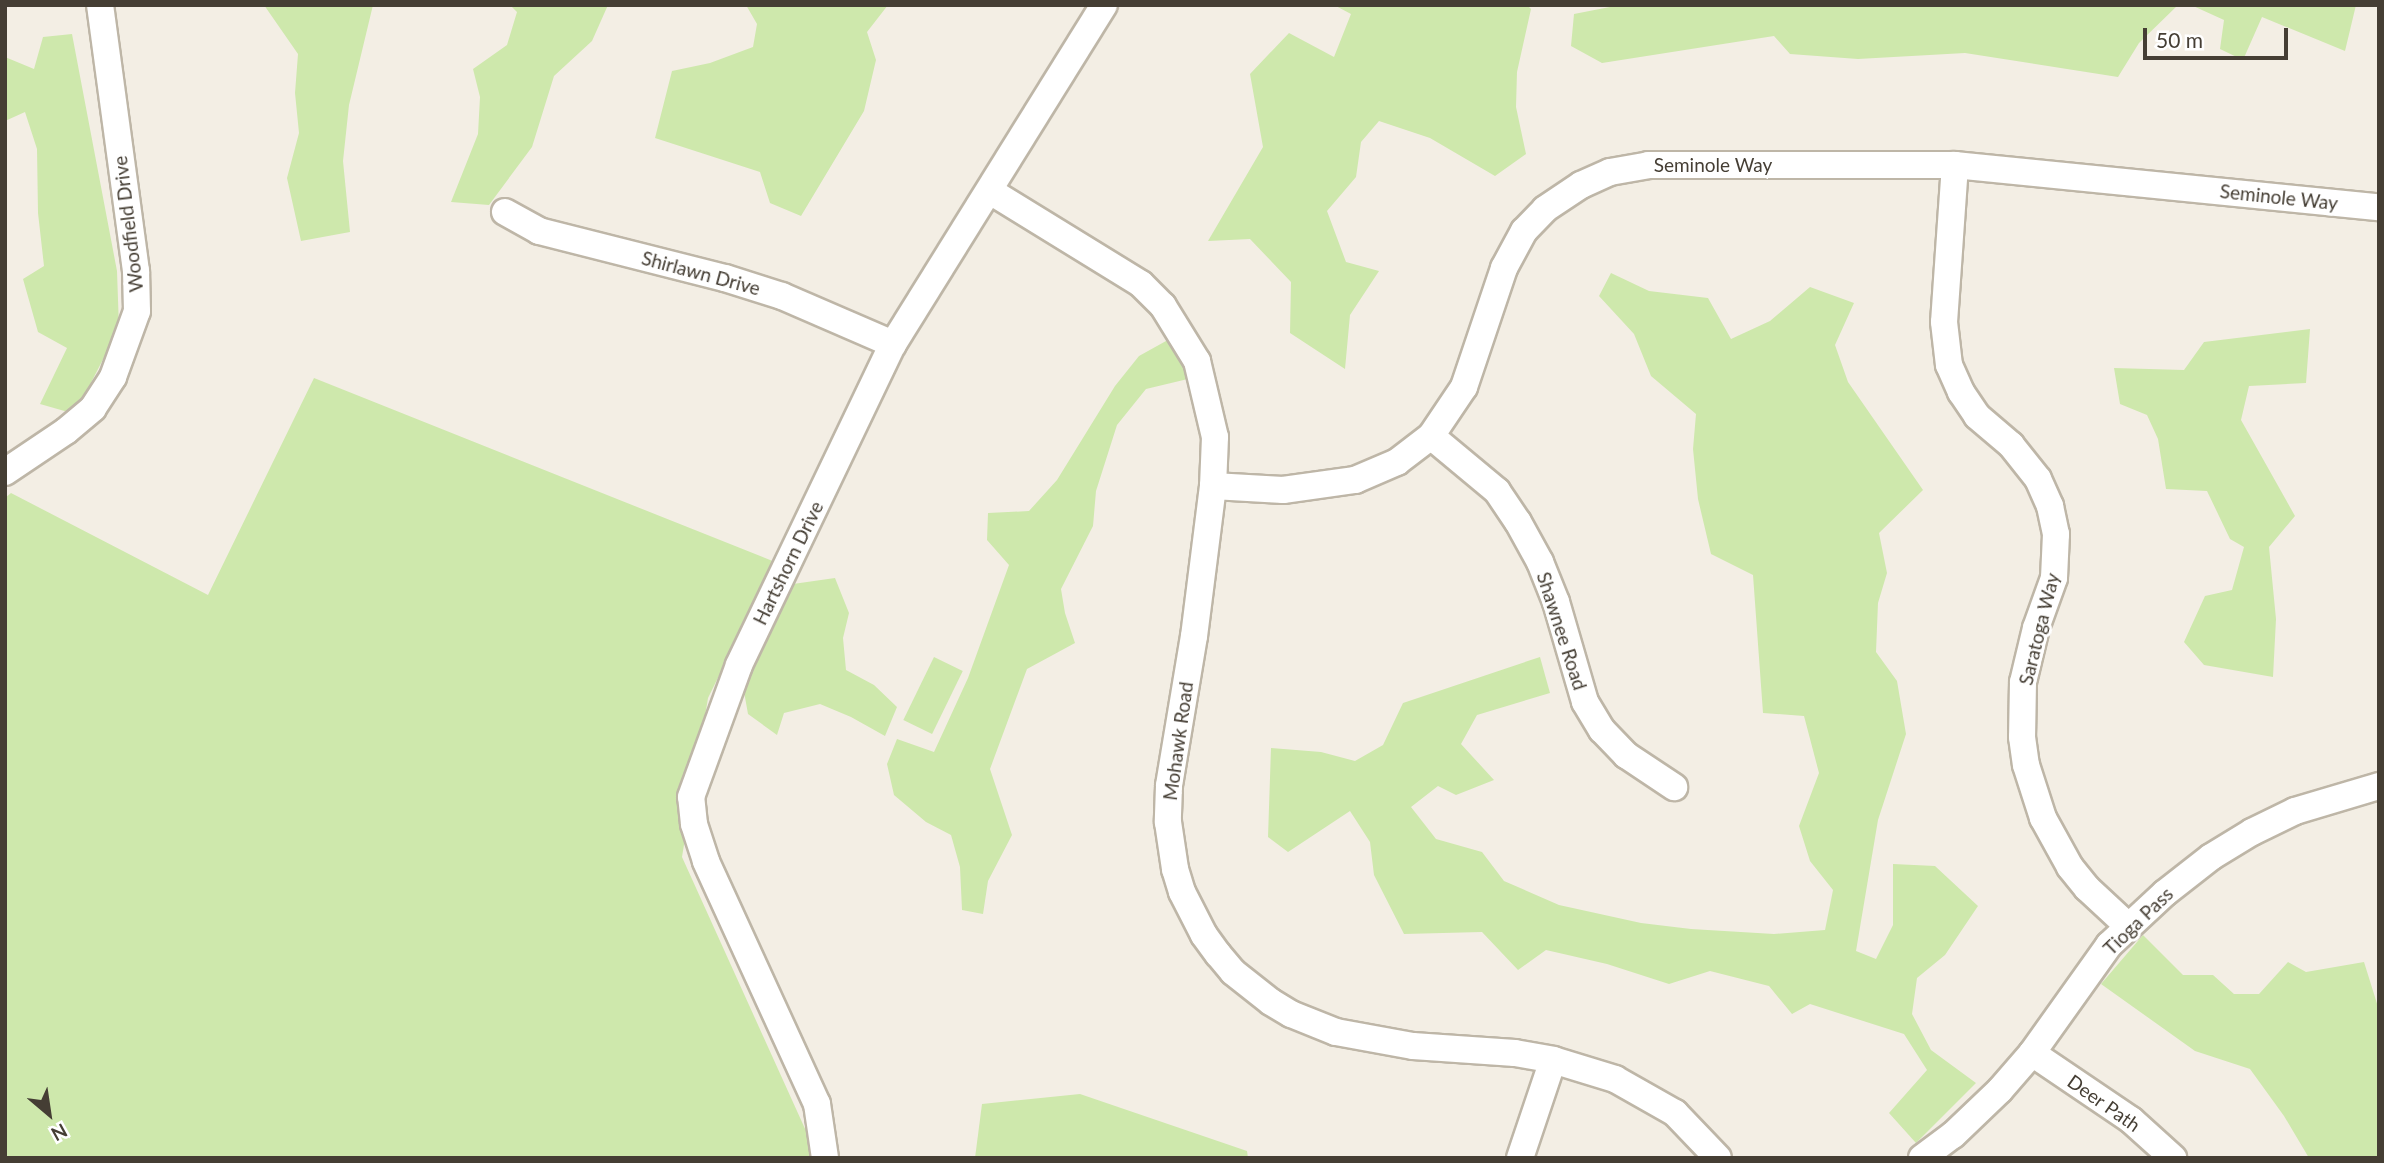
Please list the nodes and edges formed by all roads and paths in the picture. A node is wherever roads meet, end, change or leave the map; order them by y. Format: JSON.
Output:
{"nodes":[{"id":1,"x":100,"y":5,"type":"edge"},
{"id":2,"x":1104,"y":5,"type":"edge"},
{"id":3,"x":1955,"y":165,"type":"junction"},
{"id":4,"x":990,"y":191,"type":"junction"},
{"id":5,"x":2379,"y":207,"type":"edge"},
{"id":6,"x":505,"y":212,"type":"dead end"},
{"id":7,"x":894,"y":344,"type":"junction"},
{"id":8,"x":1431,"y":436,"type":"junction"},
{"id":9,"x":5,"y":472,"type":"edge"},
{"id":10,"x":1213,"y":486,"type":"junction"},
{"id":11,"x":2379,"y":786,"type":"edge"},
{"id":12,"x":1674,"y":787,"type":"dead end"},
{"id":13,"x":2129,"y":927,"type":"junction"},
{"id":14,"x":2032,"y":1053,"type":"junction"},
{"id":15,"x":1553,"y":1060,"type":"junction"},
{"id":16,"x":825,"y":1158,"type":"edge"},
{"id":17,"x":1520,"y":1158,"type":"edge"},
{"id":18,"x":1718,"y":1158,"type":"edge"},
{"id":19,"x":1922,"y":1158,"type":"edge"},
{"id":20,"x":2173,"y":1158,"type":"edge"}],
"edges":[{"from":1,"to":9,"type":"street","name":"Woodfield Drive"},
{"from":2,"to":4,"type":"street","name":"Hartshorn Drive"},
{"from":3,"to":5,"type":"street","name":"Seminole Way"},
{"from":3,"to":8,"type":"street","name":"Seminole Way"},
{"from":3,"to":13,"type":"street","name":"Saratoga Way"},
{"from":4,"to":7,"type":"street","name":"Hartshorn Drive"},
{"from":4,"to":10,"type":"street","name":"Mohawk Road"},
{"from":6,"to":7,"type":"street","name":"Shirlawn Drive"},
{"from":7,"to":16,"type":"street","name":"Hartshorn Drive"},
{"from":8,"to":10,"type":"street","name":"Seminole Way"},
{"from":8,"to":12,"type":"street","name":"Shawnee Road"},
{"from":10,"to":15,"type":"street","name":"Mohawk Road"},
{"from":11,"to":13,"type":"street","name":"Tioga Pass"},
{"from":13,"to":14,"type":"street","name":"Tioga Pass"},
{"from":14,"to":19,"type":"street","name":"Tioga Pass"},
{"from":14,"to":20,"type":"street","name":"Deer Path"},
{"from":15,"to":17,"type":"street"},
{"from":15,"to":18,"type":"street","name":"Mohawk Road"}]}
